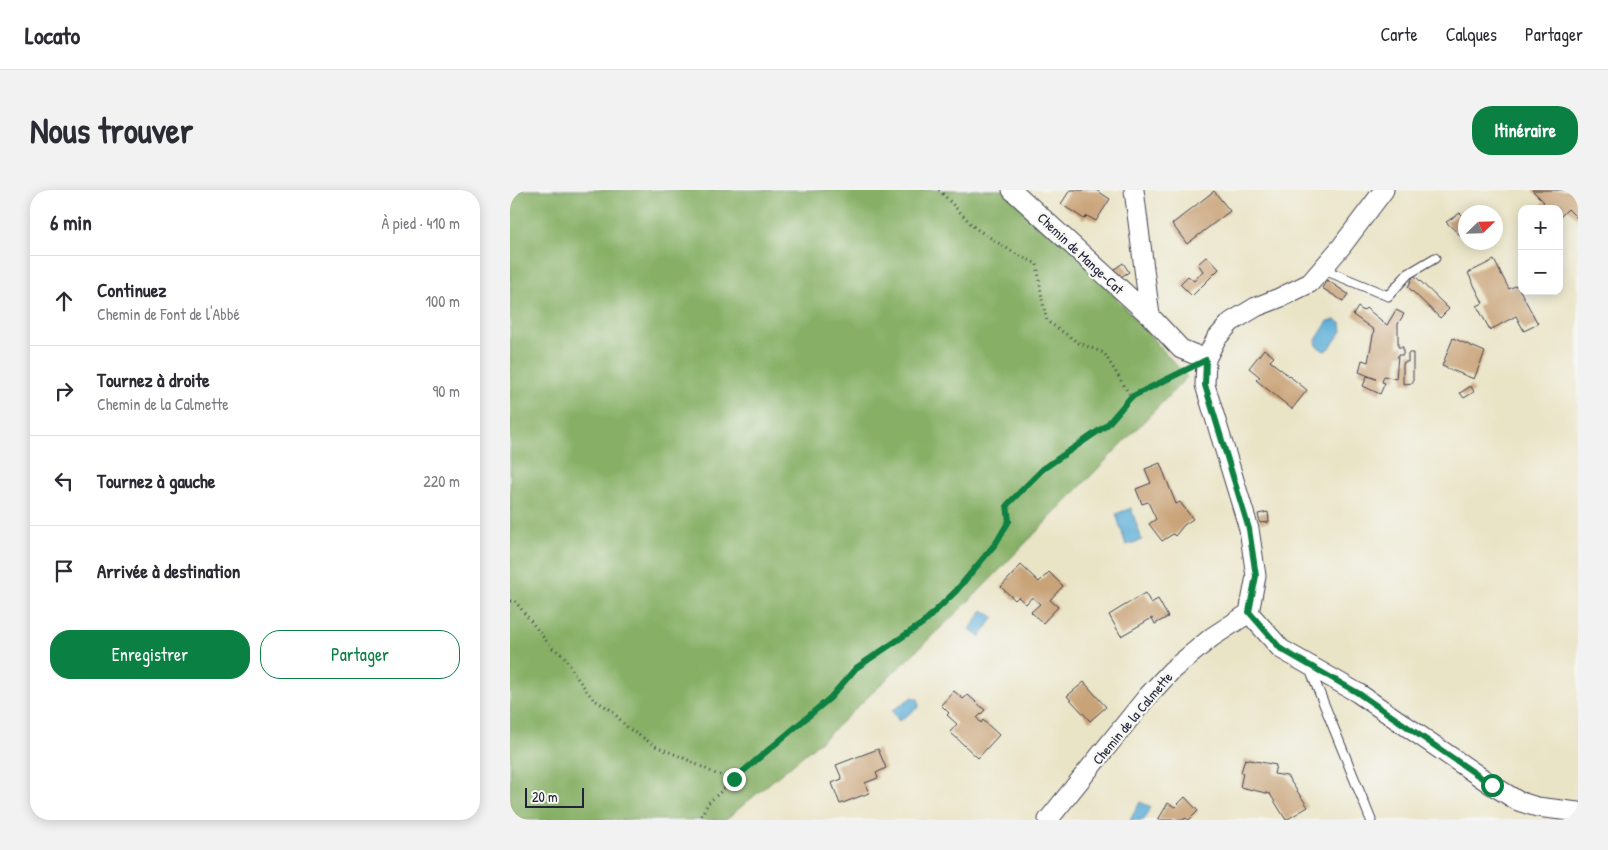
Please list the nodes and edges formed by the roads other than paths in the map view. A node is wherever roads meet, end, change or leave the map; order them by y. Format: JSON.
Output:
{"nodes":[{"id":1,"x":1012,"y":190,"type":"edge"},
{"id":2,"x":1134,"y":190,"type":"edge"},
{"id":3,"x":1384,"y":190,"type":"edge"},
{"id":4,"x":1435,"y":258,"type":"dead end"},
{"id":5,"x":1322,"y":269,"type":"junction"},
{"id":6,"x":1150,"y":316,"type":"junction"},
{"id":7,"x":1206,"y":360,"type":"junction"},
{"id":8,"x":1249,"y":612,"type":"junction"},
{"id":9,"x":1308,"y":664,"type":"junction"},
{"id":10,"x":1578,"y":812,"type":"edge"},
{"id":11,"x":1048,"y":820,"type":"edge"},
{"id":12,"x":1372,"y":820,"type":"edge"}],
"edges":[{"from":1,"to":6,"type":"street","name":"Chemin de Mange-Cat"},
{"from":2,"to":6,"type":"street"},
{"from":3,"to":5,"type":"street"},
{"from":4,"to":5,"type":"lane"},
{"from":5,"to":7,"type":"street"},
{"from":6,"to":7,"type":"street","name":"Chemin de Mange-Cat"},
{"from":7,"to":8,"type":"street"},
{"from":8,"to":9,"type":"street"},
{"from":8,"to":11,"type":"street","name":"Chemin de la Calmette"},
{"from":9,"to":10,"type":"street"},
{"from":9,"to":12,"type":"lane"}]}
